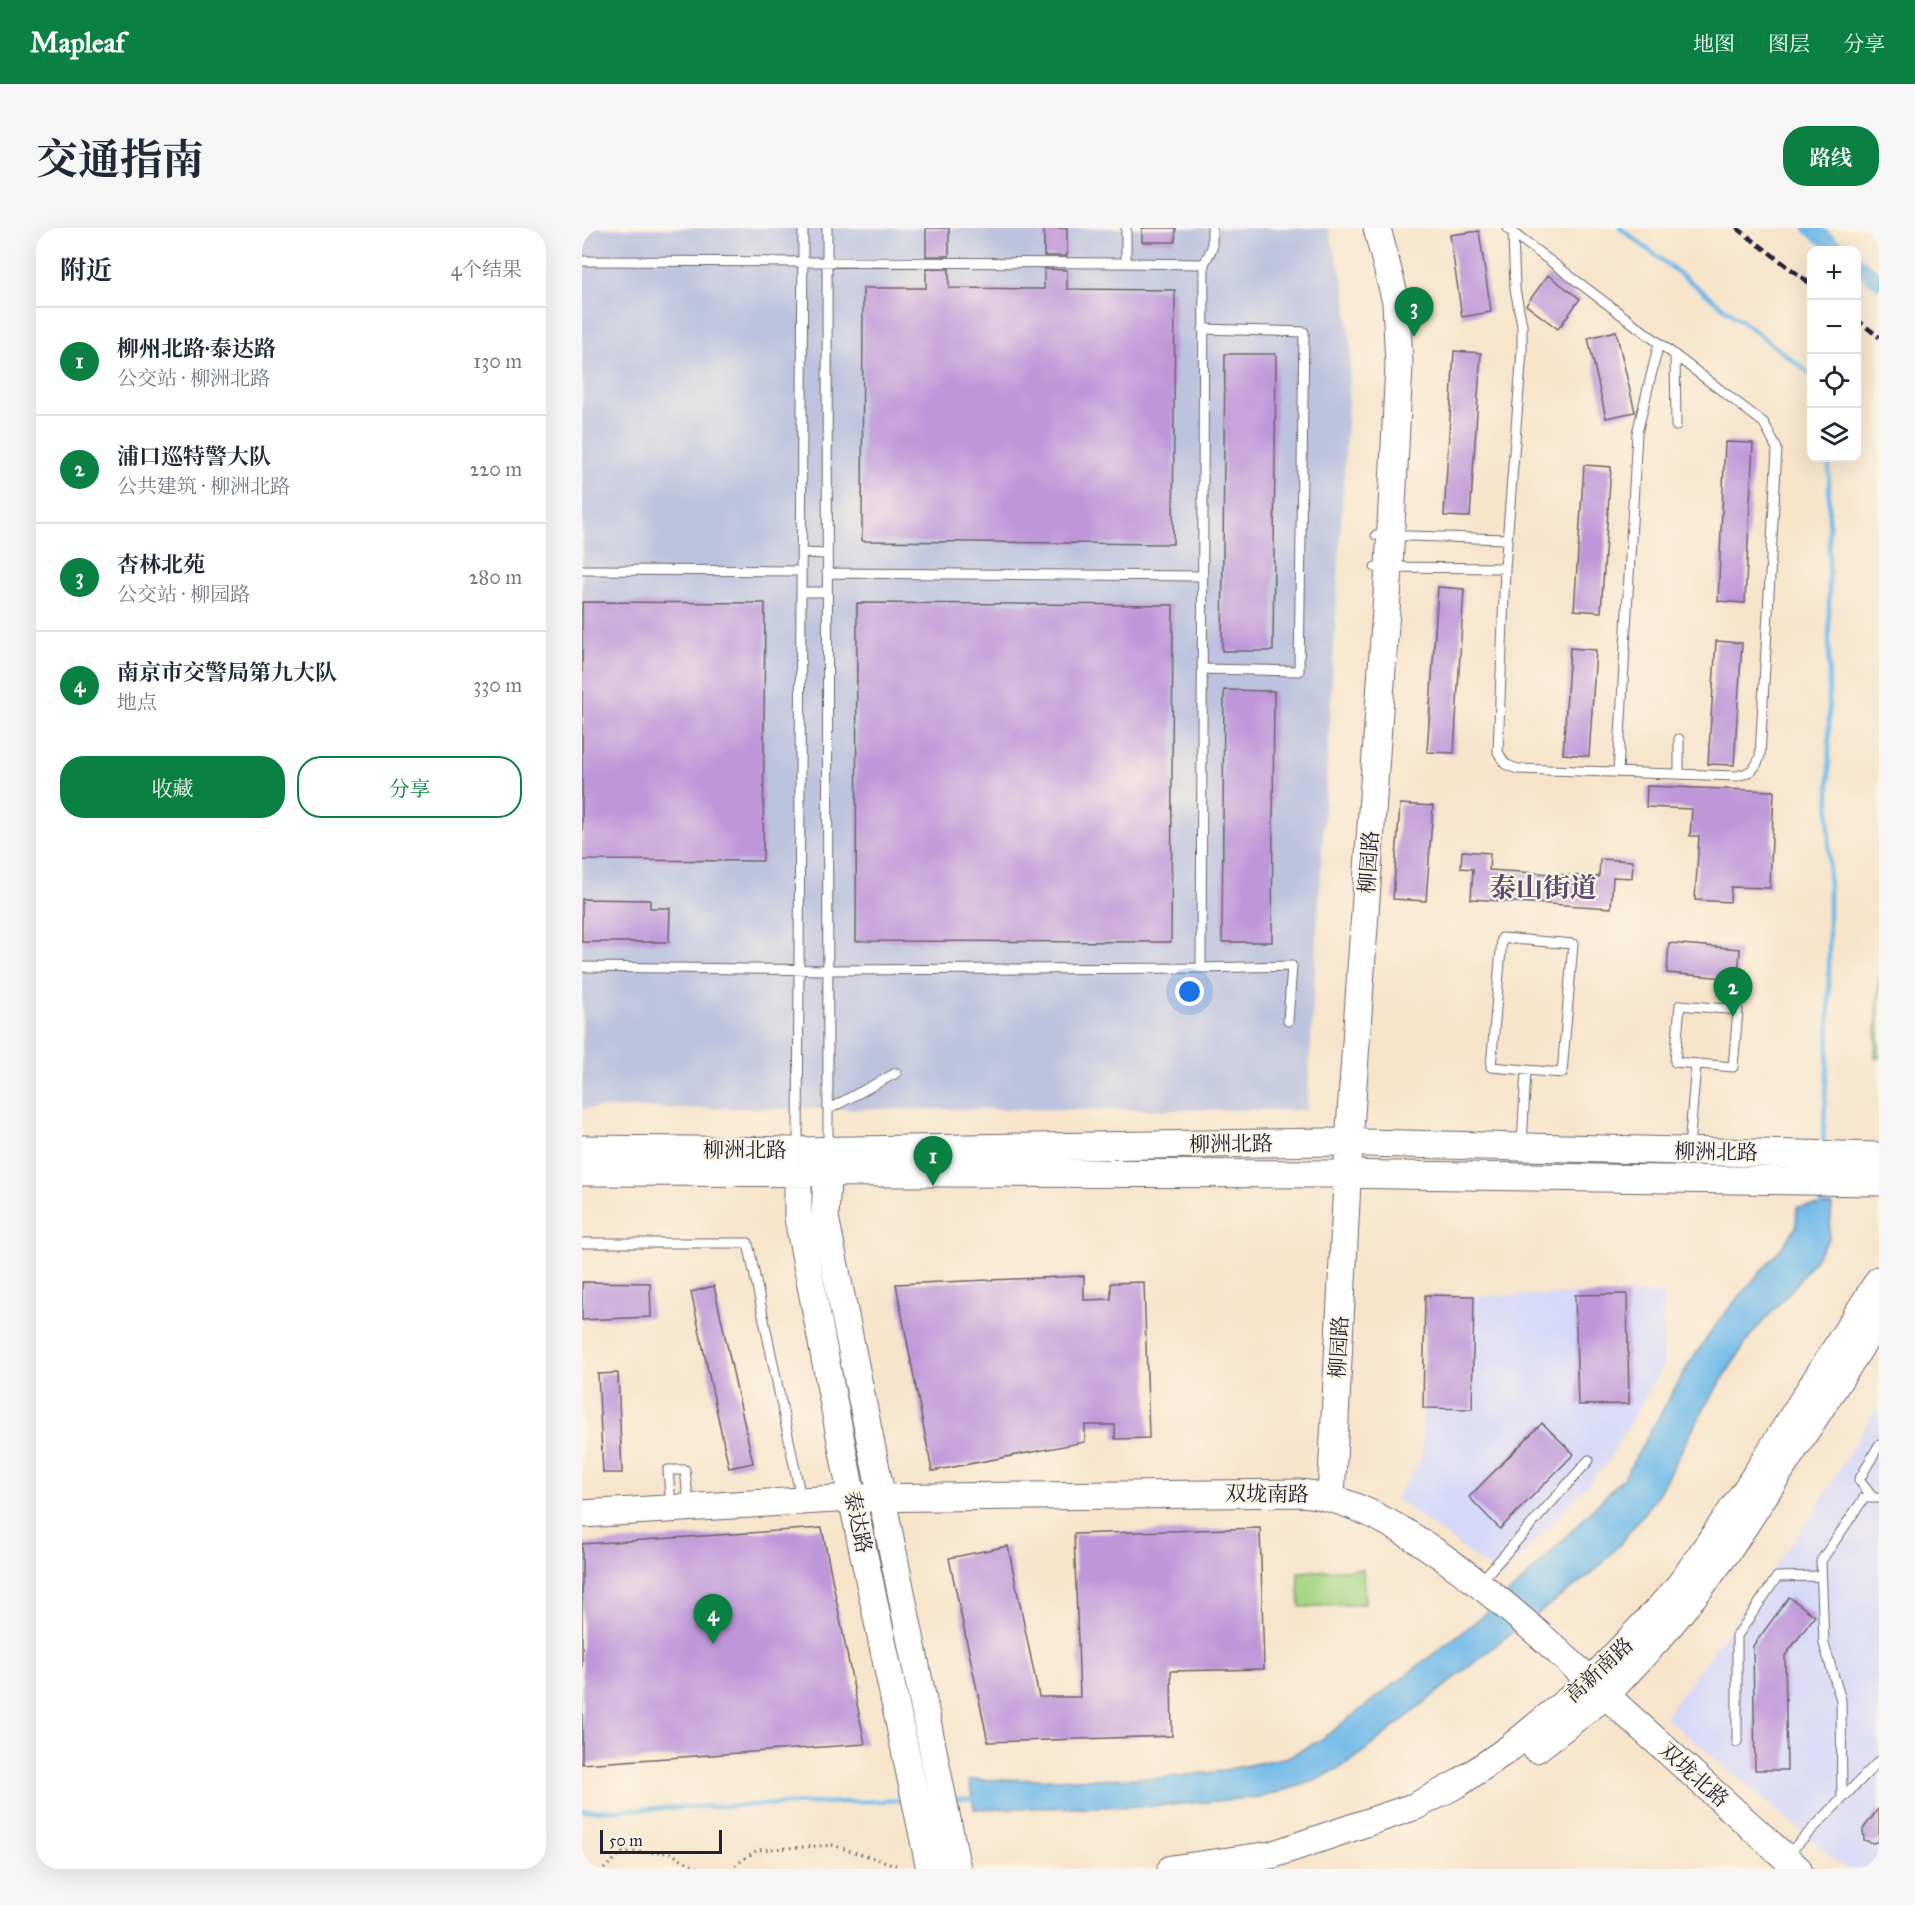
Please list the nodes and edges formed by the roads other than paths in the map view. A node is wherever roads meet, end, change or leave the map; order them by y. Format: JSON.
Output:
{"nodes":[{"id":1,"x":803,"y":228,"type":"edge"},
{"id":2,"x":826,"y":228,"type":"edge"},
{"id":3,"x":1126,"y":228,"type":"edge"},
{"id":4,"x":1212,"y":228,"type":"edge"},
{"id":5,"x":1362,"y":228,"type":"edge"},
{"id":6,"x":1377,"y":228,"type":"edge"},
{"id":7,"x":1510,"y":230,"type":"edge"},
{"id":8,"x":582,"y":261,"type":"edge"},
{"id":9,"x":803,"y":263,"type":"junction"},
{"id":10,"x":827,"y":263,"type":"junction"},
{"id":11,"x":1126,"y":263,"type":"junction"},
{"id":12,"x":1203,"y":264,"type":"junction"},
{"id":13,"x":1203,"y":329,"type":"junction"},
{"id":14,"x":1659,"y":343,"type":"junction"},
{"id":15,"x":1675,"y":356,"type":"junction"},
{"id":16,"x":1676,"y":426,"type":"dead end"},
{"id":17,"x":1383,"y":535,"type":"junction"},
{"id":18,"x":1507,"y":539,"type":"junction"},
{"id":19,"x":801,"y":554,"type":"junction"},
{"id":20,"x":827,"y":554,"type":"junction"},
{"id":21,"x":1382,"y":567,"type":"junction"},
{"id":22,"x":1505,"y":568,"type":"junction"},
{"id":23,"x":582,"y":570,"type":"edge"},
{"id":24,"x":801,"y":571,"type":"junction"},
{"id":25,"x":827,"y":573,"type":"junction"},
{"id":26,"x":1203,"y":576,"type":"junction"},
{"id":27,"x":801,"y":592,"type":"junction"},
{"id":28,"x":827,"y":592,"type":"junction"},
{"id":29,"x":1202,"y":669,"type":"junction"},
{"id":30,"x":1679,"y":739,"type":"dead end"},
{"id":31,"x":1618,"y":772,"type":"junction"},
{"id":32,"x":1679,"y":774,"type":"junction"},
{"id":33,"x":582,"y":967,"type":"edge"},
{"id":34,"x":1201,"y":968,"type":"junction"},
{"id":35,"x":799,"y":969,"type":"junction"},
{"id":36,"x":828,"y":970,"type":"junction"},
{"id":37,"x":1288,"y":1021,"type":"dead end"},
{"id":38,"x":1696,"y":1064,"type":"junction"},
{"id":39,"x":1526,"y":1070,"type":"junction"},
{"id":40,"x":896,"y":1074,"type":"dead end"},
{"id":41,"x":829,"y":1109,"type":"junction"},
{"id":42,"x":1342,"y":1143,"type":"junction"},
{"id":43,"x":1521,"y":1147,"type":"junction"},
{"id":44,"x":582,"y":1149,"type":"edge"},
{"id":45,"x":1689,"y":1152,"type":"junction"},
{"id":46,"x":798,"y":1162,"type":"junction"},
{"id":47,"x":828,"y":1162,"type":"junction"},
{"id":48,"x":1767,"y":1166,"type":"junction"},
{"id":49,"x":1876,"y":1169,"type":"edge"},
{"id":50,"x":582,"y":1172,"type":"edge"},
{"id":51,"x":1340,"y":1175,"type":"junction"},
{"id":52,"x":582,"y":1243,"type":"edge"},
{"id":53,"x":1879,"y":1280,"type":"edge"},
{"id":54,"x":1879,"y":1318,"type":"edge"},
{"id":55,"x":1879,"y":1444,"type":"edge"},
{"id":56,"x":1589,"y":1460,"type":"dead end"},
{"id":57,"x":1322,"y":1496,"type":"junction"},
{"id":58,"x":882,"y":1497,"type":"junction"},
{"id":59,"x":852,"y":1498,"type":"junction"},
{"id":60,"x":1876,"y":1498,"type":"edge"},
{"id":61,"x":802,"y":1500,"type":"junction"},
{"id":62,"x":582,"y":1514,"type":"edge"},
{"id":63,"x":1821,"y":1576,"type":"junction"},
{"id":64,"x":1482,"y":1587,"type":"junction"},
{"id":65,"x":1598,"y":1688,"type":"junction"},
{"id":66,"x":1737,"y":1742,"type":"dead end"},
{"id":67,"x":1879,"y":1761,"type":"edge"},
{"id":68,"x":1842,"y":1798,"type":"junction"},
{"id":69,"x":1791,"y":1863,"type":"edge"},
{"id":70,"x":930,"y":1869,"type":"edge"},
{"id":71,"x":957,"y":1869,"type":"edge"},
{"id":72,"x":1171,"y":1869,"type":"edge"},
{"id":73,"x":1283,"y":1869,"type":"edge"}],
"edges":[{"from":1,"to":9,"type":"lane"},
{"from":2,"to":10,"type":"lane"},
{"from":3,"to":11,"type":"lane"},
{"from":4,"to":12,"type":"lane"},
{"from":5,"to":17,"type":"street","name":"柳园路"},
{"from":6,"to":17,"type":"street","name":"柳园路"},
{"from":7,"to":14,"type":"lane"},
{"from":7,"to":18,"type":"lane"},
{"from":8,"to":9,"type":"lane"},
{"from":9,"to":10,"type":"lane"},
{"from":9,"to":19,"type":"lane"},
{"from":10,"to":11,"type":"lane"},
{"from":10,"to":20,"type":"lane"},
{"from":11,"to":12,"type":"lane"},
{"from":12,"to":13,"type":"lane"},
{"from":13,"to":26,"type":"lane"},
{"from":13,"to":29,"type":"lane"},
{"from":14,"to":15,"type":"lane"},
{"from":14,"to":31,"type":"lane"},
{"from":15,"to":16,"type":"lane"},
{"from":15,"to":32,"type":"lane"},
{"from":17,"to":18,"type":"lane"},
{"from":17,"to":21,"type":"street","name":"柳园路"},
{"from":18,"to":22,"type":"lane"},
{"from":19,"to":20,"type":"lane"},
{"from":19,"to":24,"type":"lane"},
{"from":20,"to":25,"type":"lane"},
{"from":21,"to":22,"type":"lane"},
{"from":21,"to":42,"type":"street","name":"柳园路"},
{"from":22,"to":31,"type":"lane"},
{"from":23,"to":24,"type":"lane"},
{"from":24,"to":27,"type":"lane"},
{"from":25,"to":26,"type":"lane"},
{"from":25,"to":28,"type":"lane"},
{"from":26,"to":29,"type":"lane"},
{"from":27,"to":28,"type":"lane"},
{"from":27,"to":35,"type":"lane"},
{"from":28,"to":36,"type":"lane"},
{"from":29,"to":34,"type":"lane"},
{"from":30,"to":32,"type":"lane"},
{"from":31,"to":32,"type":"lane"},
{"from":33,"to":35,"type":"lane"},
{"from":34,"to":36,"type":"lane"},
{"from":34,"to":37,"type":"lane"},
{"from":35,"to":36,"type":"lane"},
{"from":35,"to":46,"type":"lane"},
{"from":36,"to":41,"type":"lane"},
{"from":38,"to":38,"type":"lane"},
{"from":38,"to":45,"type":"lane"},
{"from":39,"to":39,"type":"lane"},
{"from":39,"to":43,"type":"lane"},
{"from":40,"to":41,"type":"lane"},
{"from":41,"to":47,"type":"lane"},
{"from":42,"to":43,"type":"street","name":"柳洲北路"},
{"from":42,"to":47,"type":"street","name":"柳洲北路"},
{"from":42,"to":51,"type":"street","name":"柳园路"},
{"from":43,"to":45,"type":"street","name":"柳洲北路"},
{"from":44,"to":46,"type":"street","name":"柳洲北路"},
{"from":45,"to":48,"type":"street","name":"柳洲北路"},
{"from":46,"to":47,"type":"street","name":"柳洲北路"},
{"from":46,"to":50,"type":"street","name":"柳洲北路"},
{"from":46,"to":59,"type":"street","name":"泰达路"},
{"from":47,"to":51,"type":"street","name":"柳洲北路"},
{"from":47,"to":58,"type":"street","name":"泰达路"},
{"from":48,"to":49,"type":"street","name":"柳洲北路"},
{"from":48,"to":51,"type":"street","name":"柳洲北路"},
{"from":51,"to":57,"type":"street","name":"柳园路"},
{"from":52,"to":61,"type":"lane"},
{"from":53,"to":65,"type":"street","name":"高新南路"},
{"from":54,"to":65,"type":"street","name":"高新南路"},
{"from":55,"to":60,"type":"lane"},
{"from":56,"to":64,"type":"lane"},
{"from":57,"to":58,"type":"street","name":"双垅南路"},
{"from":57,"to":64,"type":"street","name":"双垅南路"},
{"from":58,"to":59,"type":"street","name":"双垅南路"},
{"from":58,"to":71,"type":"street","name":"泰达路"},
{"from":59,"to":61,"type":"street","name":"双垅南路"},
{"from":59,"to":70,"type":"street","name":"泰达路"},
{"from":60,"to":63,"type":"lane"},
{"from":61,"to":62,"type":"street","name":"双垅南路"},
{"from":63,"to":66,"type":"lane"},
{"from":63,"to":68,"type":"lane"},
{"from":64,"to":65,"type":"street","name":"双垅南路"},
{"from":65,"to":69,"type":"street","name":"双垅北路"},
{"from":65,"to":72,"type":"street","name":"高新南路"},
{"from":65,"to":73,"type":"street","name":"高新南路"},
{"from":67,"to":68,"type":"lane"},
{"from":68,"to":69,"type":"lane"}]}
